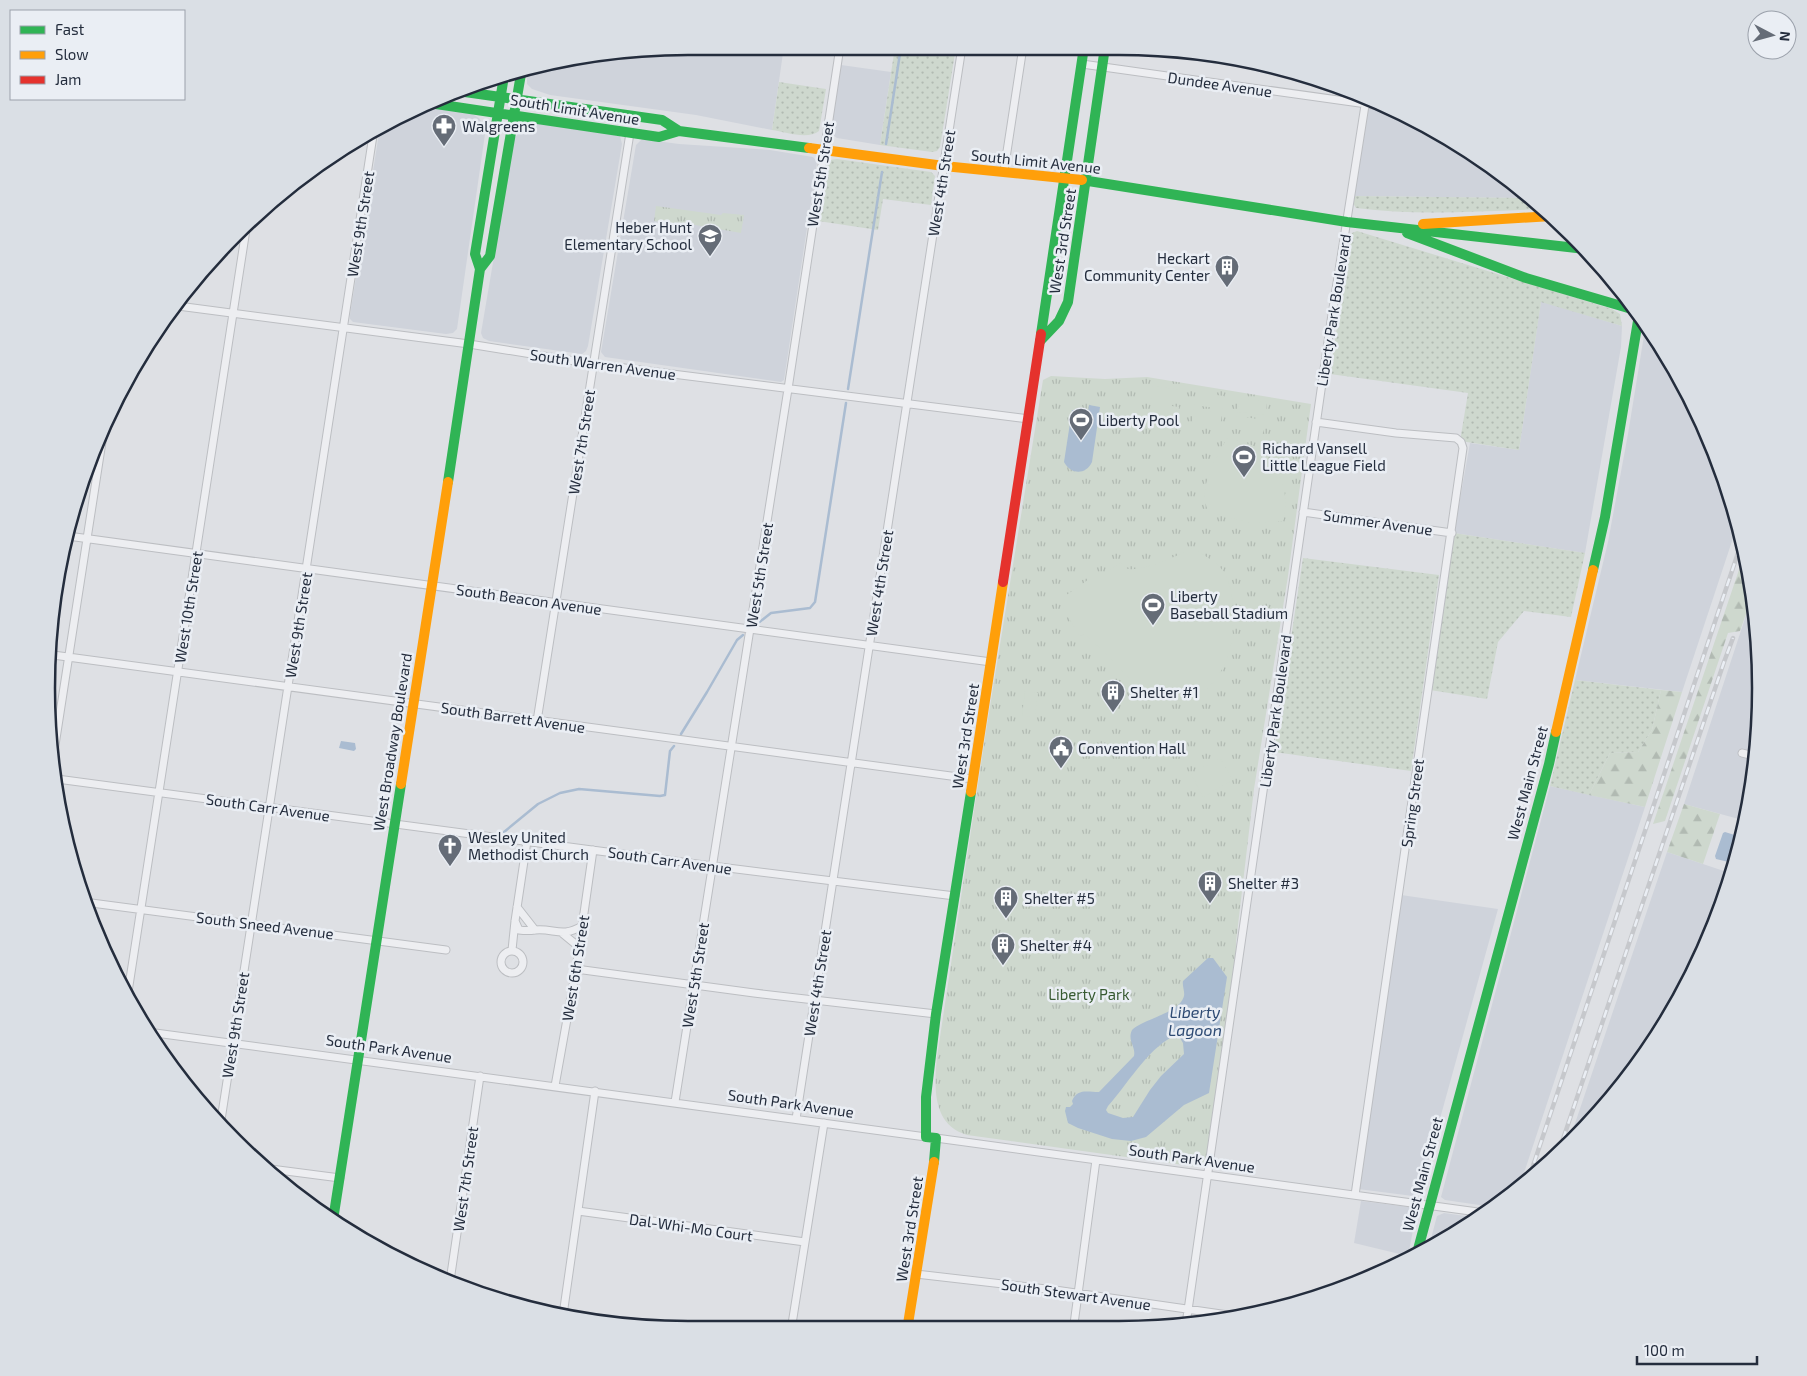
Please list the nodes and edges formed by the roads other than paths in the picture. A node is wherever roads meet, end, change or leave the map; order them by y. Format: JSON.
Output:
{"nodes":[{"id":1,"x":839,"y":55,"type":"edge"},
{"id":2,"x":961,"y":55,"type":"edge"},
{"id":3,"x":1022,"y":55,"type":"edge"},
{"id":4,"x":1083,"y":55,"type":"edge"},
{"id":5,"x":1104,"y":55,"type":"edge"},
{"id":6,"x":1082,"y":64,"type":"junction"},
{"id":7,"x":1102,"y":67,"type":"junction"},
{"id":8,"x":520,"y":78,"type":"edge"},
{"id":9,"x":502,"y":84,"type":"edge"},
{"id":10,"x":474,"y":93,"type":"edge"},
{"id":11,"x":500,"y":96,"type":"junction"},
{"id":12,"x":517,"y":99,"type":"junction"},
{"id":13,"x":1350,"y":99,"type":"edge"},
{"id":14,"x":442,"y":105,"type":"edge"},
{"id":15,"x":1365,"y":105,"type":"edge"},
{"id":16,"x":498,"y":113,"type":"junction"},
{"id":17,"x":515,"y":115,"type":"junction"},
{"id":18,"x":679,"y":131,"type":"junction"},
{"id":19,"x":630,"y":133,"type":"junction"},
{"id":20,"x":372,"y":139,"type":"edge"},
{"id":21,"x":824,"y":150,"type":"junction"},
{"id":22,"x":944,"y":166,"type":"junction"},
{"id":23,"x":1004,"y":171,"type":"junction"},
{"id":24,"x":1065,"y":178,"type":"junction"},
{"id":25,"x":1086,"y":180,"type":"junction"},
{"id":26,"x":1541,"y":217,"type":"edge"},
{"id":27,"x":1347,"y":222,"type":"junction"},
{"id":28,"x":1388,"y":226,"type":"junction"},
{"id":29,"x":245,"y":235,"type":"edge"},
{"id":30,"x":1574,"y":248,"type":"edge"},
{"id":31,"x":480,"y":269,"type":"junction"},
{"id":32,"x":183,"y":307,"type":"edge"},
{"id":33,"x":1624,"y":307,"type":"edge"},
{"id":34,"x":233,"y":313,"type":"junction"},
{"id":35,"x":1637,"y":325,"type":"edge"},
{"id":36,"x":344,"y":328,"type":"junction"},
{"id":37,"x":1040,"y":341,"type":"junction"},
{"id":38,"x":469,"y":344,"type":"junction"},
{"id":39,"x":593,"y":364,"type":"junction"},
{"id":40,"x":788,"y":389,"type":"junction"},
{"id":41,"x":907,"y":404,"type":"junction"},
{"id":42,"x":1029,"y":419,"type":"junction"},
{"id":43,"x":1316,"y":422,"type":"junction"},
{"id":44,"x":100,"y":454,"type":"edge"},
{"id":45,"x":1303,"y":512,"type":"junction"},
{"id":46,"x":1452,"y":532,"type":"junction"},
{"id":47,"x":74,"y":537,"type":"edge"},
{"id":48,"x":87,"y":539,"type":"junction"},
{"id":49,"x":196,"y":554,"type":"junction"},
{"id":50,"x":306,"y":569,"type":"junction"},
{"id":51,"x":432,"y":586,"type":"junction"},
{"id":52,"x":555,"y":602,"type":"junction"},
{"id":53,"x":750,"y":629,"type":"junction"},
{"id":54,"x":869,"y":645,"type":"junction"},
{"id":55,"x":56,"y":655,"type":"edge"},
{"id":56,"x":69,"y":657,"type":"junction"},
{"id":57,"x":991,"y":662,"type":"junction"},
{"id":58,"x":178,"y":672,"type":"junction"},
{"id":59,"x":288,"y":687,"type":"junction"},
{"id":60,"x":413,"y":704,"type":"junction"},
{"id":61,"x":537,"y":721,"type":"junction"},
{"id":62,"x":57,"y":735,"type":"edge"},
{"id":63,"x":731,"y":747,"type":"junction"},
{"id":64,"x":1742,"y":753,"type":"dead end"},
{"id":65,"x":1749,"y":755,"type":"edge"},
{"id":66,"x":851,"y":763,"type":"junction"},
{"id":67,"x":973,"y":779,"type":"junction"},
{"id":68,"x":62,"y":780,"type":"edge"},
{"id":69,"x":159,"y":792,"type":"junction"},
{"id":70,"x":269,"y":806,"type":"junction"},
{"id":71,"x":395,"y":824,"type":"junction"},
{"id":72,"x":527,"y":841,"type":"junction"},
{"id":73,"x":593,"y":850,"type":"junction"},
{"id":74,"x":712,"y":866,"type":"junction"},
{"id":75,"x":833,"y":881,"type":"junction"},
{"id":76,"x":955,"y":896,"type":"junction"},
{"id":77,"x":93,"y":903,"type":"edge"},
{"id":78,"x":517,"y":907,"type":"junction"},
{"id":79,"x":141,"y":909,"type":"junction"},
{"id":80,"x":514,"y":921,"type":"junction"},
{"id":81,"x":251,"y":924,"type":"junction"},
{"id":82,"x":582,"y":926,"type":"junction"},
{"id":83,"x":535,"y":930,"type":"junction"},
{"id":84,"x":562,"y":933,"type":"junction"},
{"id":85,"x":377,"y":940,"type":"junction"},
{"id":86,"x":579,"y":947,"type":"junction"},
{"id":87,"x":446,"y":950,"type":"dead end"},
{"id":88,"x":512,"y":950,"type":"dead end"},
{"id":89,"x":576,"y":969,"type":"junction"},
{"id":90,"x":693,"y":984,"type":"junction"},
{"id":91,"x":129,"y":985,"type":"edge"},
{"id":92,"x":814,"y":998,"type":"junction"},
{"id":93,"x":936,"y":1014,"type":"junction"},
{"id":94,"x":158,"y":1033,"type":"edge"},
{"id":95,"x":233,"y":1043,"type":"junction"},
{"id":96,"x":358,"y":1059,"type":"junction"},
{"id":97,"x":480,"y":1076,"type":"junction"},
{"id":98,"x":555,"y":1086,"type":"junction"},
{"id":99,"x":595,"y":1092,"type":"junction"},
{"id":100,"x":675,"y":1102,"type":"junction"},
{"id":101,"x":222,"y":1116,"type":"edge"},
{"id":102,"x":796,"y":1119,"type":"junction"},
{"id":103,"x":824,"y":1123,"type":"junction"},
{"id":104,"x":931,"y":1137,"type":"junction"},
{"id":105,"x":1096,"y":1160,"type":"junction"},
{"id":106,"x":278,"y":1170,"type":"edge"},
{"id":107,"x":1208,"y":1175,"type":"junction"},
{"id":108,"x":340,"y":1178,"type":"junction"},
{"id":109,"x":1355,"y":1195,"type":"junction"},
{"id":110,"x":1429,"y":1206,"type":"junction"},
{"id":111,"x":578,"y":1211,"type":"junction"},
{"id":112,"x":1473,"y":1212,"type":"edge"},
{"id":113,"x":334,"y":1213,"type":"edge"},
{"id":114,"x":805,"y":1242,"type":"junction"},
{"id":115,"x":1419,"y":1245,"type":"edge"},
{"id":116,"x":916,"y":1274,"type":"junction"},
{"id":117,"x":451,"y":1275,"type":"edge"},
{"id":118,"x":1078,"y":1293,"type":"junction"},
{"id":119,"x":564,"y":1309,"type":"edge"},
{"id":120,"x":1189,"y":1309,"type":"junction"},
{"id":121,"x":1217,"y":1313,"type":"edge"},
{"id":122,"x":1187,"y":1317,"type":"edge"},
{"id":123,"x":792,"y":1321,"type":"edge"},
{"id":124,"x":908,"y":1321,"type":"edge"},
{"id":125,"x":1074,"y":1321,"type":"edge"}],
"edges":[{"from":1,"to":21,"type":"street","name":"West 5th Street"},
{"from":2,"to":22,"type":"street","name":"West 4th Street"},
{"from":3,"to":23,"type":"street"},
{"from":4,"to":6,"type":"main road","name":"West 3rd Street"},
{"from":5,"to":7,"type":"main road","name":"West 3rd Street"},
{"from":6,"to":7,"type":"street","name":"Dundee Avenue"},
{"from":6,"to":24,"type":"main road","name":"West 3rd Street"},
{"from":7,"to":13,"type":"street","name":"Dundee Avenue"},
{"from":7,"to":25,"type":"main road","name":"West 3rd Street"},
{"from":8,"to":12,"type":"main road","name":"West Broadway Boulevard"},
{"from":9,"to":11,"type":"main road","name":"West Broadway Boulevard"},
{"from":10,"to":11,"type":"main road","name":"South Limit Avenue"},
{"from":11,"to":12,"type":"main road","name":"South Limit Avenue"},
{"from":11,"to":16,"type":"main road","name":"West Broadway Boulevard"},
{"from":12,"to":17,"type":"main road","name":"West Broadway Boulevard"},
{"from":12,"to":18,"type":"main road","name":"South Limit Avenue"},
{"from":14,"to":16,"type":"main road","name":"South Limit Avenue"},
{"from":15,"to":27,"type":"street","name":"Liberty Park Boulevard"},
{"from":16,"to":17,"type":"main road","name":"South Limit Avenue"},
{"from":16,"to":31,"type":"main road","name":"West Broadway Boulevard"},
{"from":17,"to":19,"type":"main road","name":"South Limit Avenue"},
{"from":17,"to":31,"type":"main road","name":"West Broadway Boulevard"},
{"from":18,"to":19,"type":"main road","name":"South Limit Avenue"},
{"from":18,"to":21,"type":"main road","name":"South Limit Avenue"},
{"from":19,"to":39,"type":"street","name":"West 7th Street"},
{"from":20,"to":36,"type":"street","name":"West 9th Street"},
{"from":21,"to":22,"type":"main road","name":"South Limit Avenue"},
{"from":21,"to":40,"type":"street","name":"West 5th Street"},
{"from":22,"to":23,"type":"main road","name":"South Limit Avenue"},
{"from":22,"to":41,"type":"street","name":"West 4th Street"},
{"from":23,"to":24,"type":"main road","name":"South Limit Avenue"},
{"from":24,"to":25,"type":"main road","name":"South Limit Avenue"},
{"from":24,"to":37,"type":"main road","name":"West 3rd Street"},
{"from":25,"to":27,"type":"main road","name":"South Limit Avenue"},
{"from":25,"to":37,"type":"main road","name":"West 3rd Street"},
{"from":26,"to":28,"type":"main road"},
{"from":27,"to":28,"type":"main road","name":"South Limit Avenue"},
{"from":27,"to":43,"type":"street","name":"Liberty Park Boulevard"},
{"from":28,"to":30,"type":"main road"},
{"from":28,"to":33,"type":"main road"},
{"from":29,"to":34,"type":"street","name":"West 10th Street"},
{"from":31,"to":38,"type":"main road","name":"West Broadway Boulevard"},
{"from":32,"to":34,"type":"street","name":"South Warren Avenue"},
{"from":34,"to":36,"type":"street","name":"South Warren Avenue"},
{"from":34,"to":49,"type":"street","name":"West 10th Street"},
{"from":35,"to":110,"type":"main road","name":"West Main Street"},
{"from":36,"to":38,"type":"street","name":"South Warren Avenue"},
{"from":36,"to":50,"type":"street","name":"West 9th Street"},
{"from":37,"to":42,"type":"main road","name":"West 3rd Street"},
{"from":38,"to":39,"type":"street","name":"South Warren Avenue"},
{"from":38,"to":51,"type":"main road","name":"West Broadway Boulevard"},
{"from":39,"to":40,"type":"street","name":"South Warren Avenue"},
{"from":39,"to":52,"type":"street","name":"West 7th Street"},
{"from":40,"to":41,"type":"street","name":"South Warren Avenue"},
{"from":40,"to":53,"type":"street","name":"West 5th Street"},
{"from":41,"to":42,"type":"street","name":"South Warren Avenue"},
{"from":41,"to":54,"type":"street","name":"West 4th Street"},
{"from":42,"to":57,"type":"main road","name":"West 3rd Street"},
{"from":43,"to":45,"type":"street","name":"Liberty Park Boulevard"},
{"from":43,"to":46,"type":"street","name":"Spring Street"},
{"from":44,"to":48,"type":"street"},
{"from":45,"to":46,"type":"street","name":"Summer Avenue"},
{"from":45,"to":107,"type":"street","name":"Liberty Park Boulevard"},
{"from":46,"to":109,"type":"street","name":"Spring Street"},
{"from":47,"to":48,"type":"street","name":"South Beacon Avenue"},
{"from":48,"to":49,"type":"street","name":"South Beacon Avenue"},
{"from":48,"to":56,"type":"street"},
{"from":49,"to":50,"type":"street","name":"South Beacon Avenue"},
{"from":49,"to":58,"type":"street","name":"West 10th Street"},
{"from":50,"to":51,"type":"street","name":"South Beacon Avenue"},
{"from":50,"to":59,"type":"street","name":"West 9th Street"},
{"from":51,"to":52,"type":"street","name":"South Beacon Avenue"},
{"from":51,"to":60,"type":"main road","name":"West Broadway Boulevard"},
{"from":52,"to":53,"type":"street","name":"South Beacon Avenue"},
{"from":52,"to":61,"type":"street","name":"West 7th Street"},
{"from":53,"to":54,"type":"street","name":"South Beacon Avenue"},
{"from":53,"to":63,"type":"street","name":"West 5th Street"},
{"from":54,"to":57,"type":"street","name":"South Beacon Avenue"},
{"from":54,"to":66,"type":"street","name":"West 4th Street"},
{"from":55,"to":56,"type":"street","name":"South Barrett Avenue"},
{"from":56,"to":58,"type":"street","name":"South Barrett Avenue"},
{"from":56,"to":62,"type":"street"},
{"from":57,"to":67,"type":"main road","name":"West 3rd Street"},
{"from":58,"to":59,"type":"street","name":"South Barrett Avenue"},
{"from":58,"to":69,"type":"street","name":"West 10th Street"},
{"from":59,"to":60,"type":"street","name":"South Barrett Avenue"},
{"from":59,"to":70,"type":"street","name":"West 9th Street"},
{"from":60,"to":61,"type":"street","name":"South Barrett Avenue"},
{"from":60,"to":71,"type":"main road","name":"West Broadway Boulevard"},
{"from":61,"to":63,"type":"street","name":"South Barrett Avenue"},
{"from":63,"to":66,"type":"street","name":"South Barrett Avenue"},
{"from":63,"to":74,"type":"street","name":"West 5th Street"},
{"from":64,"to":65,"type":"street"},
{"from":66,"to":67,"type":"street","name":"South Barrett Avenue"},
{"from":66,"to":75,"type":"street","name":"West 4th Street"},
{"from":67,"to":76,"type":"main road","name":"West 3rd Street"},
{"from":68,"to":69,"type":"street","name":"South Carr Avenue"},
{"from":69,"to":70,"type":"street","name":"South Carr Avenue"},
{"from":69,"to":79,"type":"street","name":"West 10th Street"},
{"from":70,"to":71,"type":"street","name":"South Carr Avenue"},
{"from":70,"to":81,"type":"street","name":"West 9th Street"},
{"from":71,"to":72,"type":"street","name":"South Carr Avenue"},
{"from":71,"to":85,"type":"main road","name":"West Broadway Boulevard"},
{"from":72,"to":73,"type":"street","name":"South Carr Avenue"},
{"from":72,"to":78,"type":"street"},
{"from":73,"to":74,"type":"street","name":"South Carr Avenue"},
{"from":73,"to":82,"type":"street","name":"West 6th Street"},
{"from":74,"to":75,"type":"street","name":"South Carr Avenue"},
{"from":74,"to":90,"type":"street","name":"West 5th Street"},
{"from":75,"to":76,"type":"street","name":"South Carr Avenue"},
{"from":75,"to":92,"type":"street","name":"West 4th Street"},
{"from":76,"to":93,"type":"main road","name":"West 3rd Street"},
{"from":77,"to":79,"type":"street","name":"South Sneed Avenue"},
{"from":78,"to":80,"type":"street"},
{"from":78,"to":83,"type":"street"},
{"from":79,"to":81,"type":"street","name":"South Sneed Avenue"},
{"from":79,"to":91,"type":"street","name":"West 10th Street"},
{"from":80,"to":83,"type":"street"},
{"from":80,"to":88,"type":"street"},
{"from":81,"to":85,"type":"street","name":"South Sneed Avenue"},
{"from":81,"to":95,"type":"street","name":"West 9th Street"},
{"from":82,"to":84,"type":"street"},
{"from":82,"to":86,"type":"street","name":"West 6th Street"},
{"from":83,"to":84,"type":"street"},
{"from":84,"to":86,"type":"street"},
{"from":85,"to":87,"type":"street","name":"South Sneed Avenue"},
{"from":85,"to":96,"type":"main road","name":"West Broadway Boulevard"},
{"from":86,"to":89,"type":"street","name":"West 6th Street"},
{"from":89,"to":90,"type":"street"},
{"from":89,"to":98,"type":"street","name":"West 6th Street"},
{"from":90,"to":92,"type":"street"},
{"from":90,"to":100,"type":"street","name":"West 5th Street"},
{"from":92,"to":93,"type":"street"},
{"from":92,"to":102,"type":"street","name":"West 4th Street"},
{"from":93,"to":104,"type":"main road","name":"West 3rd Street"},
{"from":94,"to":95,"type":"street","name":"South Park Avenue"},
{"from":95,"to":96,"type":"street","name":"South Park Avenue"},
{"from":95,"to":101,"type":"street","name":"West 9th Street"},
{"from":96,"to":97,"type":"street","name":"South Park Avenue"},
{"from":96,"to":108,"type":"main road","name":"West Broadway Boulevard"},
{"from":97,"to":98,"type":"street","name":"South Park Avenue"},
{"from":97,"to":117,"type":"street","name":"West 7th Street"},
{"from":98,"to":99,"type":"street","name":"South Park Avenue"},
{"from":99,"to":100,"type":"street","name":"South Park Avenue"},
{"from":99,"to":111,"type":"street"},
{"from":100,"to":102,"type":"street","name":"South Park Avenue"},
{"from":102,"to":103,"type":"street","name":"South Park Avenue"},
{"from":103,"to":104,"type":"street","name":"South Park Avenue"},
{"from":103,"to":114,"type":"street"},
{"from":104,"to":105,"type":"street","name":"South Park Avenue"},
{"from":104,"to":116,"type":"main road","name":"West 3rd Street"},
{"from":105,"to":107,"type":"street","name":"South Park Avenue"},
{"from":105,"to":118,"type":"street"},
{"from":106,"to":108,"type":"street"},
{"from":107,"to":109,"type":"street","name":"South Park Avenue"},
{"from":107,"to":120,"type":"street","name":"Liberty Park Boulevard"},
{"from":108,"to":113,"type":"main road","name":"West Broadway Boulevard"},
{"from":109,"to":110,"type":"street","name":"South Park Avenue"},
{"from":110,"to":112,"type":"street","name":"South Park Avenue"},
{"from":110,"to":115,"type":"main road","name":"West Main Street"},
{"from":111,"to":114,"type":"street","name":"Dal-Whi-Mo Court"},
{"from":111,"to":119,"type":"street"},
{"from":114,"to":123,"type":"street"},
{"from":116,"to":118,"type":"street","name":"South Stewart Avenue"},
{"from":116,"to":124,"type":"main road","name":"West 3rd Street"},
{"from":118,"to":120,"type":"street","name":"South Stewart Avenue"},
{"from":118,"to":125,"type":"street"},
{"from":120,"to":121,"type":"street","name":"South Stewart Avenue"},
{"from":120,"to":122,"type":"street","name":"Liberty Park Boulevard"}]}
